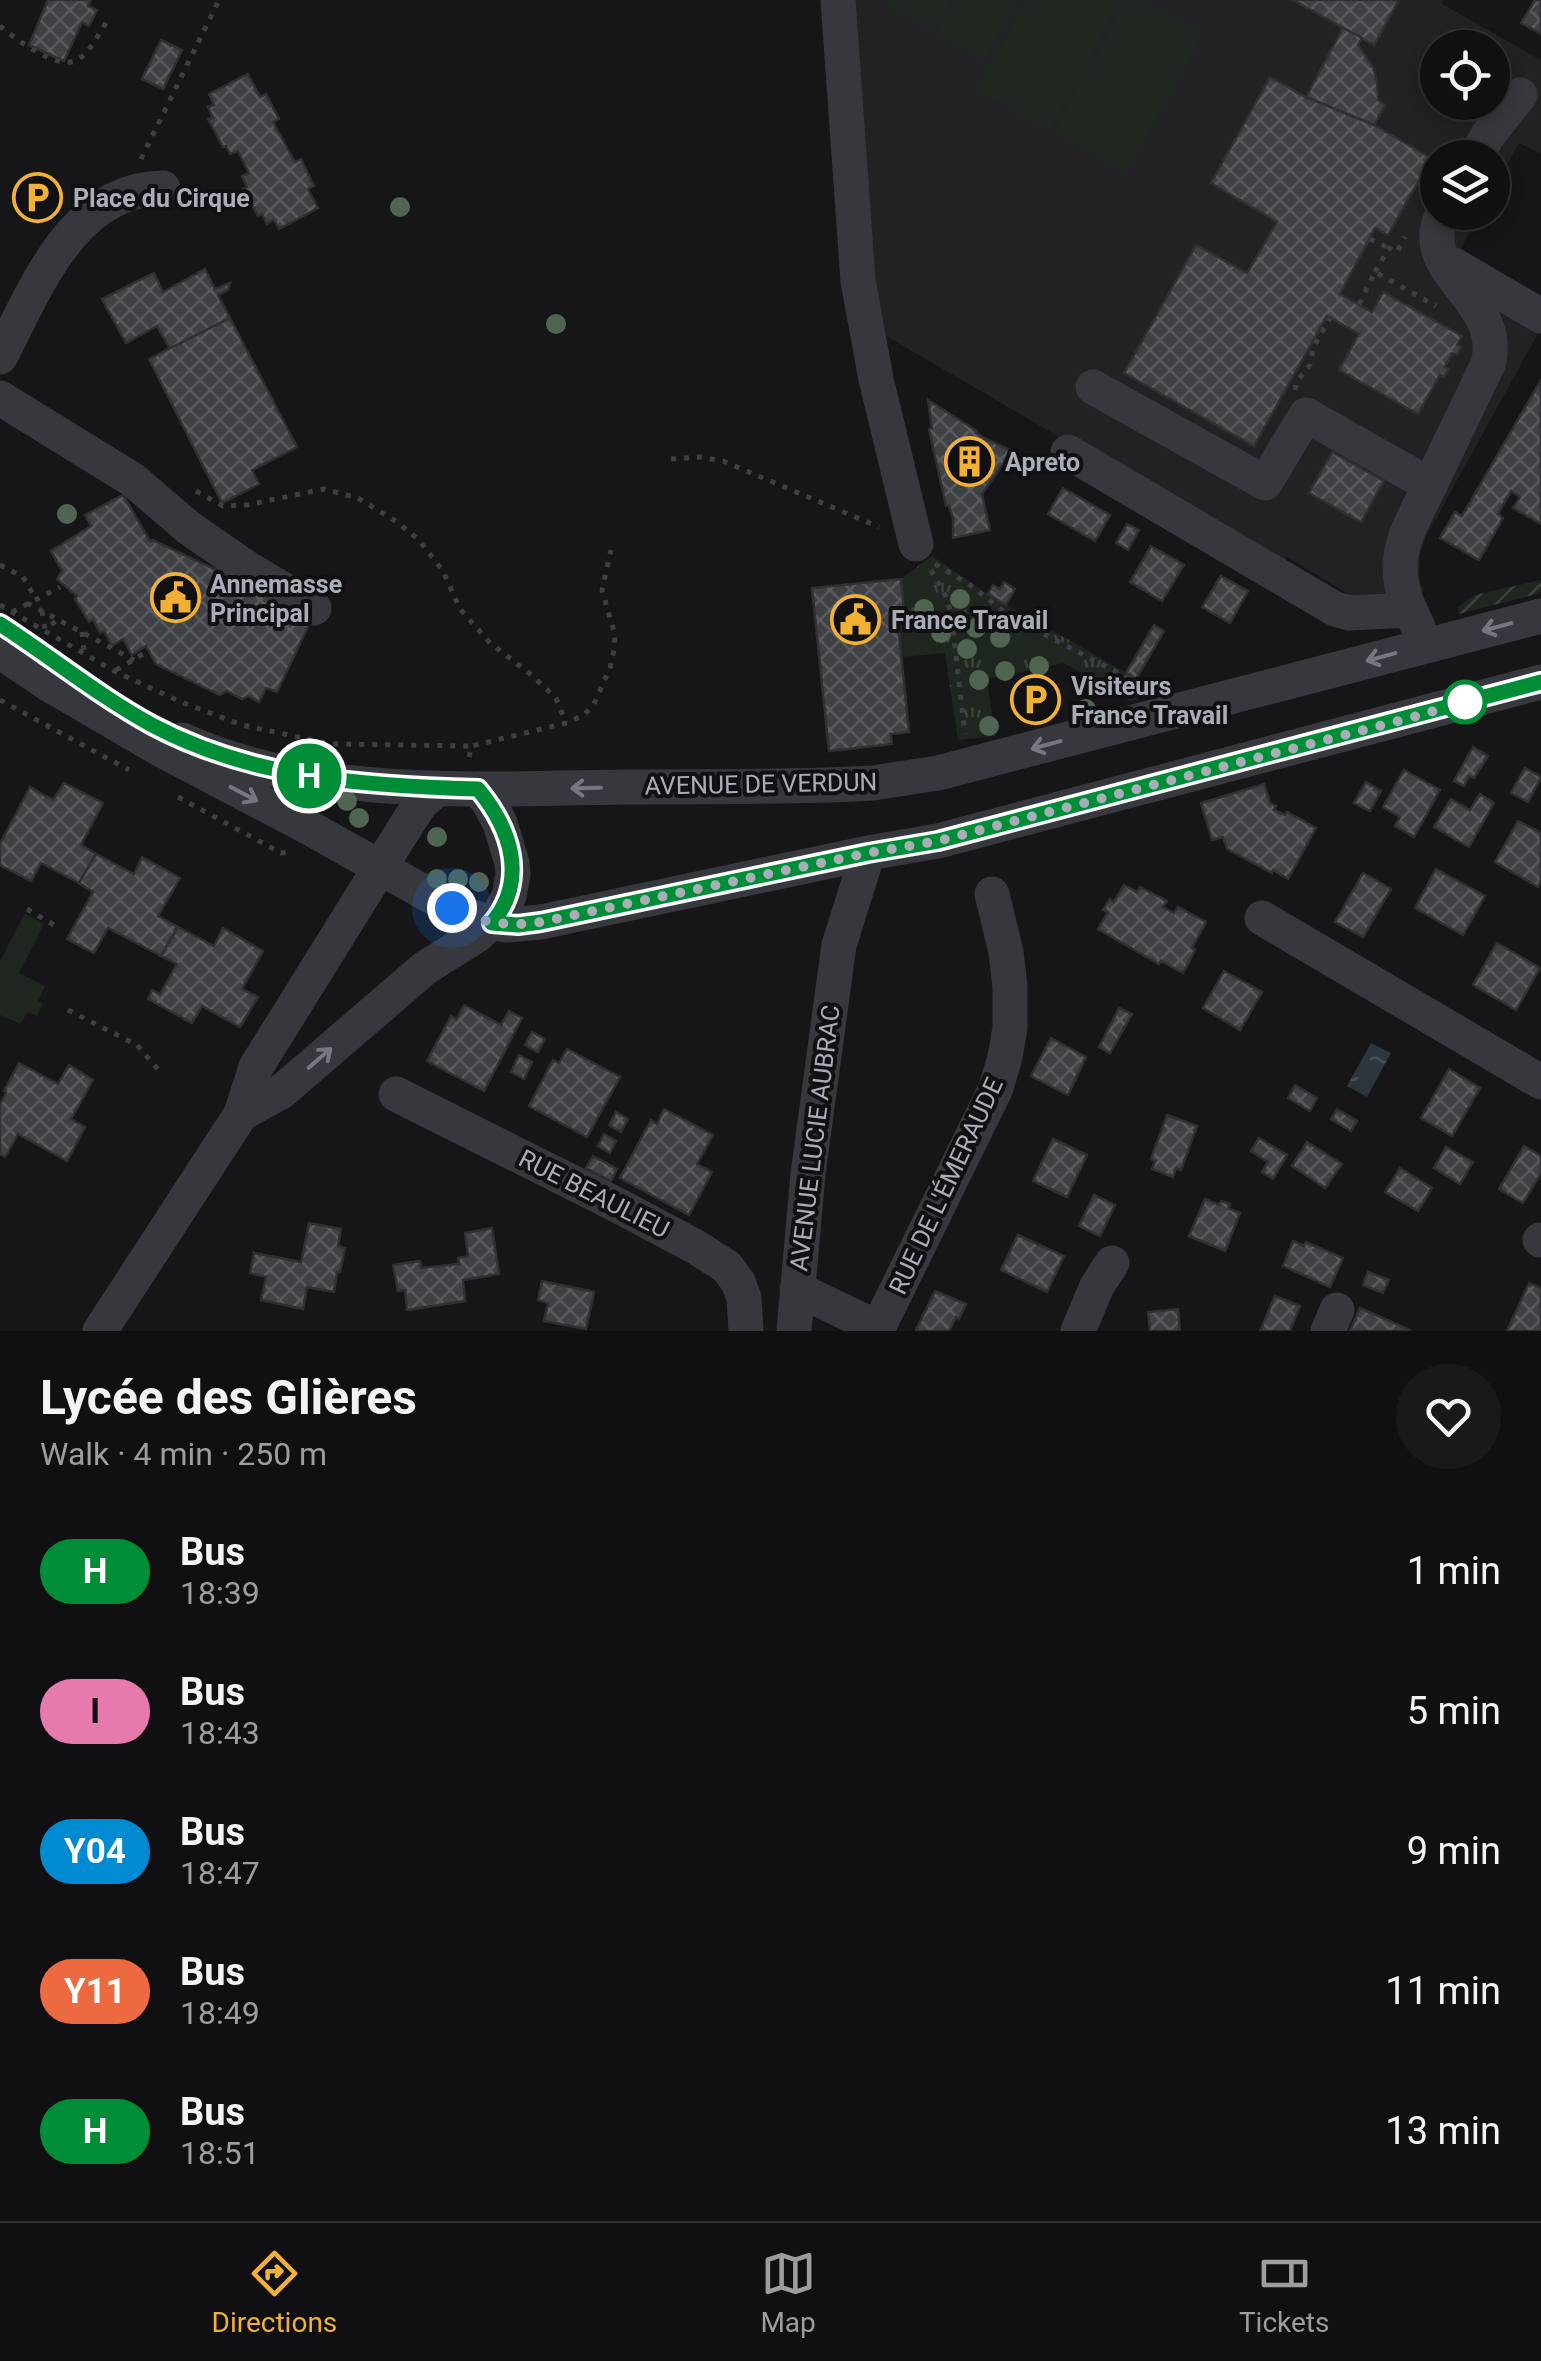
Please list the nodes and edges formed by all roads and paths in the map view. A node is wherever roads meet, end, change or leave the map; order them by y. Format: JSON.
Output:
{"nodes":[{"id":1,"x":219,"y":0,"type":"edge"},
{"id":2,"x":838,"y":0,"type":"edge"},
{"id":3,"x":108,"y":20,"type":"dead end"},
{"id":4,"x":0,"y":26,"type":"edge"},
{"id":5,"x":1520,"y":94,"type":"dead end"},
{"id":6,"x":1485,"y":140,"type":"edge"},
{"id":7,"x":163,"y":188,"type":"dead end"},
{"id":8,"x":126,"y":194,"type":"junction"},
{"id":9,"x":1437,"y":230,"type":"edge"},
{"id":10,"x":1370,"y":239,"type":"dead end"},
{"id":11,"x":1389,"y":248,"type":"dead end"},
{"id":12,"x":1440,"y":257,"type":"junction"},
{"id":13,"x":1359,"y":304,"type":"dead end"},
{"id":14,"x":1541,"y":316,"type":"edge"},
{"id":15,"x":1330,"y":318,"type":"dead end"},
{"id":16,"x":1491,"y":337,"type":"junction"},
{"id":17,"x":0,"y":357,"type":"edge"},
{"id":18,"x":1093,"y":387,"type":"dead end"},
{"id":19,"x":0,"y":398,"type":"edge"},
{"id":20,"x":1306,"y":415,"type":"junction"},
{"id":21,"x":1068,"y":452,"type":"dead end"},
{"id":22,"x":671,"y":459,"type":"dead end"},
{"id":23,"x":1430,"y":485,"type":"junction"},
{"id":24,"x":193,"y":490,"type":"dead end"},
{"id":25,"x":916,"y":544,"type":"joint"},
{"id":26,"x":611,"y":550,"type":"dead end"},
{"id":27,"x":0,"y":565,"type":"edge"},
{"id":28,"x":60,"y":587,"type":"dead end"},
{"id":29,"x":36,"y":599,"type":"junction"},
{"id":30,"x":0,"y":605,"type":"edge"},
{"id":31,"x":314,"y":608,"type":"dead end"},
{"id":32,"x":1410,"y":610,"type":"junction"},
{"id":33,"x":42,"y":611,"type":"junction"},
{"id":34,"x":1541,"y":616,"type":"edge"},
{"id":35,"x":59,"y":620,"type":"junction"},
{"id":36,"x":45,"y":629,"type":"junction"},
{"id":37,"x":82,"y":632,"type":"junction"},
{"id":38,"x":8,"y":635,"type":"edge"},
{"id":39,"x":1428,"y":645,"type":"junction"},
{"id":40,"x":84,"y":651,"type":"junction"},
{"id":41,"x":148,"y":651,"type":"dead end"},
{"id":42,"x":134,"y":660,"type":"junction"},
{"id":43,"x":114,"y":671,"type":"junction"},
{"id":44,"x":1533,"y":692,"type":"edge"},
{"id":45,"x":1186,"y":708,"type":"junction"},
{"id":46,"x":566,"y":723,"type":"junction"},
{"id":47,"x":472,"y":746,"type":"junction"},
{"id":48,"x":967,"y":750,"type":"dead end"},
{"id":49,"x":459,"y":789,"type":"junction"},
{"id":50,"x":868,"y":853,"type":"junction"},
{"id":51,"x":380,"y":868,"type":"junction"},
{"id":52,"x":790,"y":870,"type":"junction"},
{"id":53,"x":992,"y":894,"type":"dead end"},
{"id":54,"x":27,"y":910,"type":"dead end"},
{"id":55,"x":1262,"y":918,"type":"dead end"},
{"id":56,"x":492,"y":923,"type":"junction"},
{"id":57,"x":54,"y":925,"type":"dead end"},
{"id":58,"x":838,"y":945,"type":"junction"},
{"id":59,"x":68,"y":1010,"type":"dead end"},
{"id":60,"x":162,"y":1074,"type":"dead end"},
{"id":61,"x":1541,"y":1082,"type":"edge"},
{"id":62,"x":396,"y":1094,"type":"dead end"},
{"id":63,"x":240,"y":1114,"type":"junction"},
{"id":64,"x":1112,"y":1264,"type":"dead end"},
{"id":65,"x":797,"y":1289,"type":"junction"},
{"id":66,"x":877,"y":1330,"type":"edge"},
{"id":67,"x":100,"y":1331,"type":"edge"},
{"id":68,"x":746,"y":1331,"type":"edge"},
{"id":69,"x":794,"y":1331,"type":"edge"},
{"id":70,"x":1078,"y":1331,"type":"edge"}],
"edges":[{"from":1,"to":8,"type":"path"},
{"from":2,"to":25,"type":"street"},
{"from":3,"to":4,"type":"path"},
{"from":5,"to":6,"type":"street"},
{"from":7,"to":8,"type":"street"},
{"from":8,"to":17,"type":"street"},
{"from":9,"to":12,"type":"street"},
{"from":10,"to":11,"type":"path"},
{"from":12,"to":14,"type":"street"},
{"from":12,"to":16,"type":"street"},
{"from":13,"to":16,"type":"path"},
{"from":15,"to":20,"type":"path"},
{"from":16,"to":23,"type":"street"},
{"from":18,"to":20,"type":"street"},
{"from":19,"to":31,"type":"street"},
{"from":20,"to":23,"type":"street"},
{"from":21,"to":32,"type":"street"},
{"from":22,"to":25,"type":"path"},
{"from":23,"to":32,"type":"street"},
{"from":24,"to":46,"type":"path"},
{"from":26,"to":46,"type":"path"},
{"from":27,"to":29,"type":"path"},
{"from":28,"to":29,"type":"path"},
{"from":29,"to":38,"type":"path"},
{"from":30,"to":38,"type":"path"},
{"from":32,"to":39,"type":"street"},
{"from":33,"to":35,"type":"path"},
{"from":33,"to":36,"type":"path"},
{"from":33,"to":38,"type":"path"},
{"from":34,"to":39,"type":"street","name":"AVENUE DE VERDUN","one_way":true},
{"from":35,"to":36,"type":"path"},
{"from":35,"to":37,"type":"path"},
{"from":36,"to":38,"type":"path"},
{"from":36,"to":40,"type":"path"},
{"from":37,"to":40,"type":"path"},
{"from":37,"to":42,"type":"path"},
{"from":38,"to":49,"type":"street","name":"AVENUE DE VERDUN"},
{"from":38,"to":51,"type":"street","one_way":true},
{"from":39,"to":45,"type":"street","name":"AVENUE DE VERDUN","one_way":true},
{"from":40,"to":43,"type":"path"},
{"from":41,"to":42,"type":"path"},
{"from":42,"to":43,"type":"path"},
{"from":43,"to":47,"type":"path"},
{"from":44,"to":50,"type":"street"},
{"from":45,"to":48,"type":"path"},
{"from":45,"to":49,"type":"street","name":"AVENUE DE VERDUN","one_way":true},
{"from":46,"to":47,"type":"path"},
{"from":47,"to":49,"type":"path"},
{"from":49,"to":51,"type":"street"},
{"from":49,"to":56,"type":"street"},
{"from":50,"to":52,"type":"street"},
{"from":50,"to":58,"type":"street","name":"AVENUE LUCIE AUBRAC"},
{"from":51,"to":56,"type":"street"},
{"from":51,"to":63,"type":"street"},
{"from":52,"to":56,"type":"street"},
{"from":52,"to":58,"type":"street","name":"AVENUE LUCIE AUBRAC"},
{"from":53,"to":66,"type":"street","name":"RUE DE L'ÉMERAUDE"},
{"from":54,"to":57,"type":"path"},
{"from":55,"to":61,"type":"street"},
{"from":63,"to":56,"type":"street","one_way":true},
{"from":58,"to":65,"type":"street","name":"AVENUE LUCIE AUBRAC"},
{"from":59,"to":60,"type":"path"},
{"from":62,"to":68,"type":"street","name":"RUE BEAULIEU"},
{"from":63,"to":67,"type":"street"},
{"from":64,"to":70,"type":"street"},
{"from":65,"to":66,"type":"street","name":"RUE DE L'ÉMERAUDE"},
{"from":65,"to":69,"type":"street","name":"AVENUE LUCIE AUBRAC"}]}
